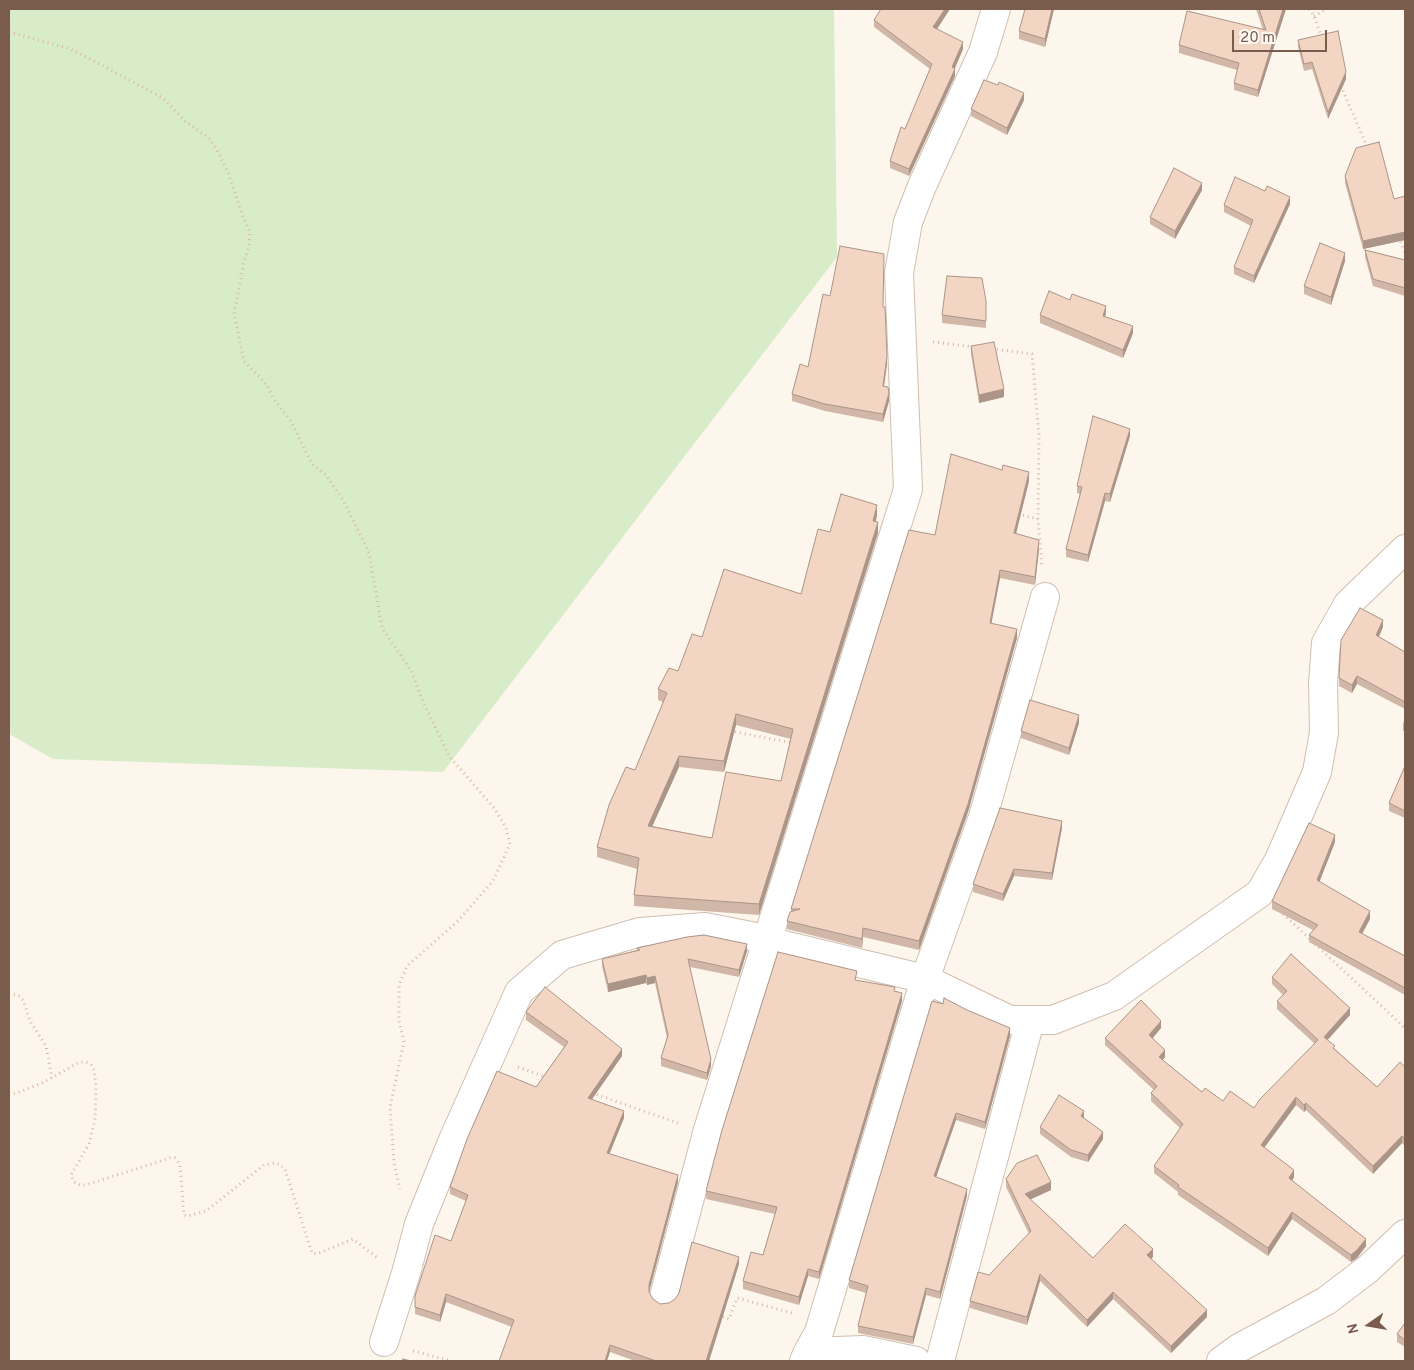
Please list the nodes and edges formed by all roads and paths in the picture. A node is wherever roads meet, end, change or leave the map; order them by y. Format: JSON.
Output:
{"nodes":[{"id":1,"x":996,"y":9,"type":"edge"},
{"id":2,"x":1309,"y":9,"type":"edge"},
{"id":3,"x":1327,"y":9,"type":"edge"},
{"id":4,"x":1314,"y":16,"type":"junction"},
{"id":5,"x":9,"y":32,"type":"edge"},
{"id":6,"x":1324,"y":41,"type":"edge"},
{"id":7,"x":1340,"y":84,"type":"edge"},
{"id":8,"x":1368,"y":150,"type":"edge"},
{"id":9,"x":1397,"y":232,"type":"edge"},
{"id":10,"x":1405,"y":253,"type":"edge"},
{"id":11,"x":903,"y":362,"type":"junction"},
{"id":12,"x":1010,"y":512,"type":"edge"},
{"id":13,"x":1038,"y":519,"type":"junction"},
{"id":14,"x":1405,"y":549,"type":"edge"},
{"id":15,"x":1045,"y":597,"type":"joint"},
{"id":16,"x":1260,"y":893,"type":"junction"},
{"id":17,"x":766,"y":939,"type":"junction"},
{"id":18,"x":925,"y":979,"type":"junction"},
{"id":19,"x":9,"y":994,"type":"edge"},
{"id":20,"x":1030,"y":1021,"type":"junction"},
{"id":21,"x":1405,"y":1028,"type":"edge"},
{"id":22,"x":490,"y":1057,"type":"junction"},
{"id":23,"x":52,"y":1078,"type":"junction"},
{"id":24,"x":555,"y":1080,"type":"edge"},
{"id":25,"x":592,"y":1093,"type":"edge"},
{"id":26,"x":9,"y":1095,"type":"edge"},
{"id":27,"x":707,"y":1133,"type":"junction"},
{"id":28,"x":398,"y":1198,"type":"dead end"},
{"id":29,"x":1405,"y":1234,"type":"edge"},
{"id":30,"x":383,"y":1251,"type":"dead end"},
{"id":31,"x":664,"y":1296,"type":"dead end"},
{"id":32,"x":710,"y":1312,"type":"edge"},
{"id":33,"x":822,"y":1321,"type":"junction"},
{"id":34,"x":384,"y":1342,"type":"joint"},
{"id":35,"x":806,"y":1356,"type":"edge"},
{"id":36,"x":451,"y":1361,"type":"edge"},
{"id":37,"x":916,"y":1361,"type":"edge"},
{"id":38,"x":940,"y":1361,"type":"edge"},
{"id":39,"x":1221,"y":1361,"type":"edge"}],
"edges":[{"from":1,"to":11,"type":"street"},
{"from":2,"to":4,"type":"path"},
{"from":3,"to":4,"type":"path"},
{"from":4,"to":6,"type":"path"},
{"from":5,"to":28,"type":"path"},
{"from":7,"to":8,"type":"path"},
{"from":9,"to":10,"type":"path"},
{"from":11,"to":13,"type":"path"},
{"from":11,"to":17,"type":"street"},
{"from":12,"to":13,"type":"path"},
{"from":13,"to":15,"type":"path"},
{"from":14,"to":16,"type":"street"},
{"from":15,"to":18,"type":"street"},
{"from":16,"to":20,"type":"street"},
{"from":16,"to":21,"type":"path"},
{"from":17,"to":18,"type":"street"},
{"from":17,"to":22,"type":"street"},
{"from":17,"to":27,"type":"street"},
{"from":18,"to":20,"type":"street"},
{"from":18,"to":33,"type":"street"},
{"from":19,"to":23,"type":"path"},
{"from":20,"to":38,"type":"street"},
{"from":22,"to":24,"type":"path"},
{"from":22,"to":34,"type":"street"},
{"from":23,"to":26,"type":"path"},
{"from":23,"to":30,"type":"path"},
{"from":25,"to":27,"type":"path"},
{"from":27,"to":31,"type":"street"},
{"from":29,"to":39,"type":"street"},
{"from":32,"to":33,"type":"path"},
{"from":33,"to":35,"type":"street"},
{"from":34,"to":36,"type":"path"},
{"from":35,"to":37,"type":"street"}]}
